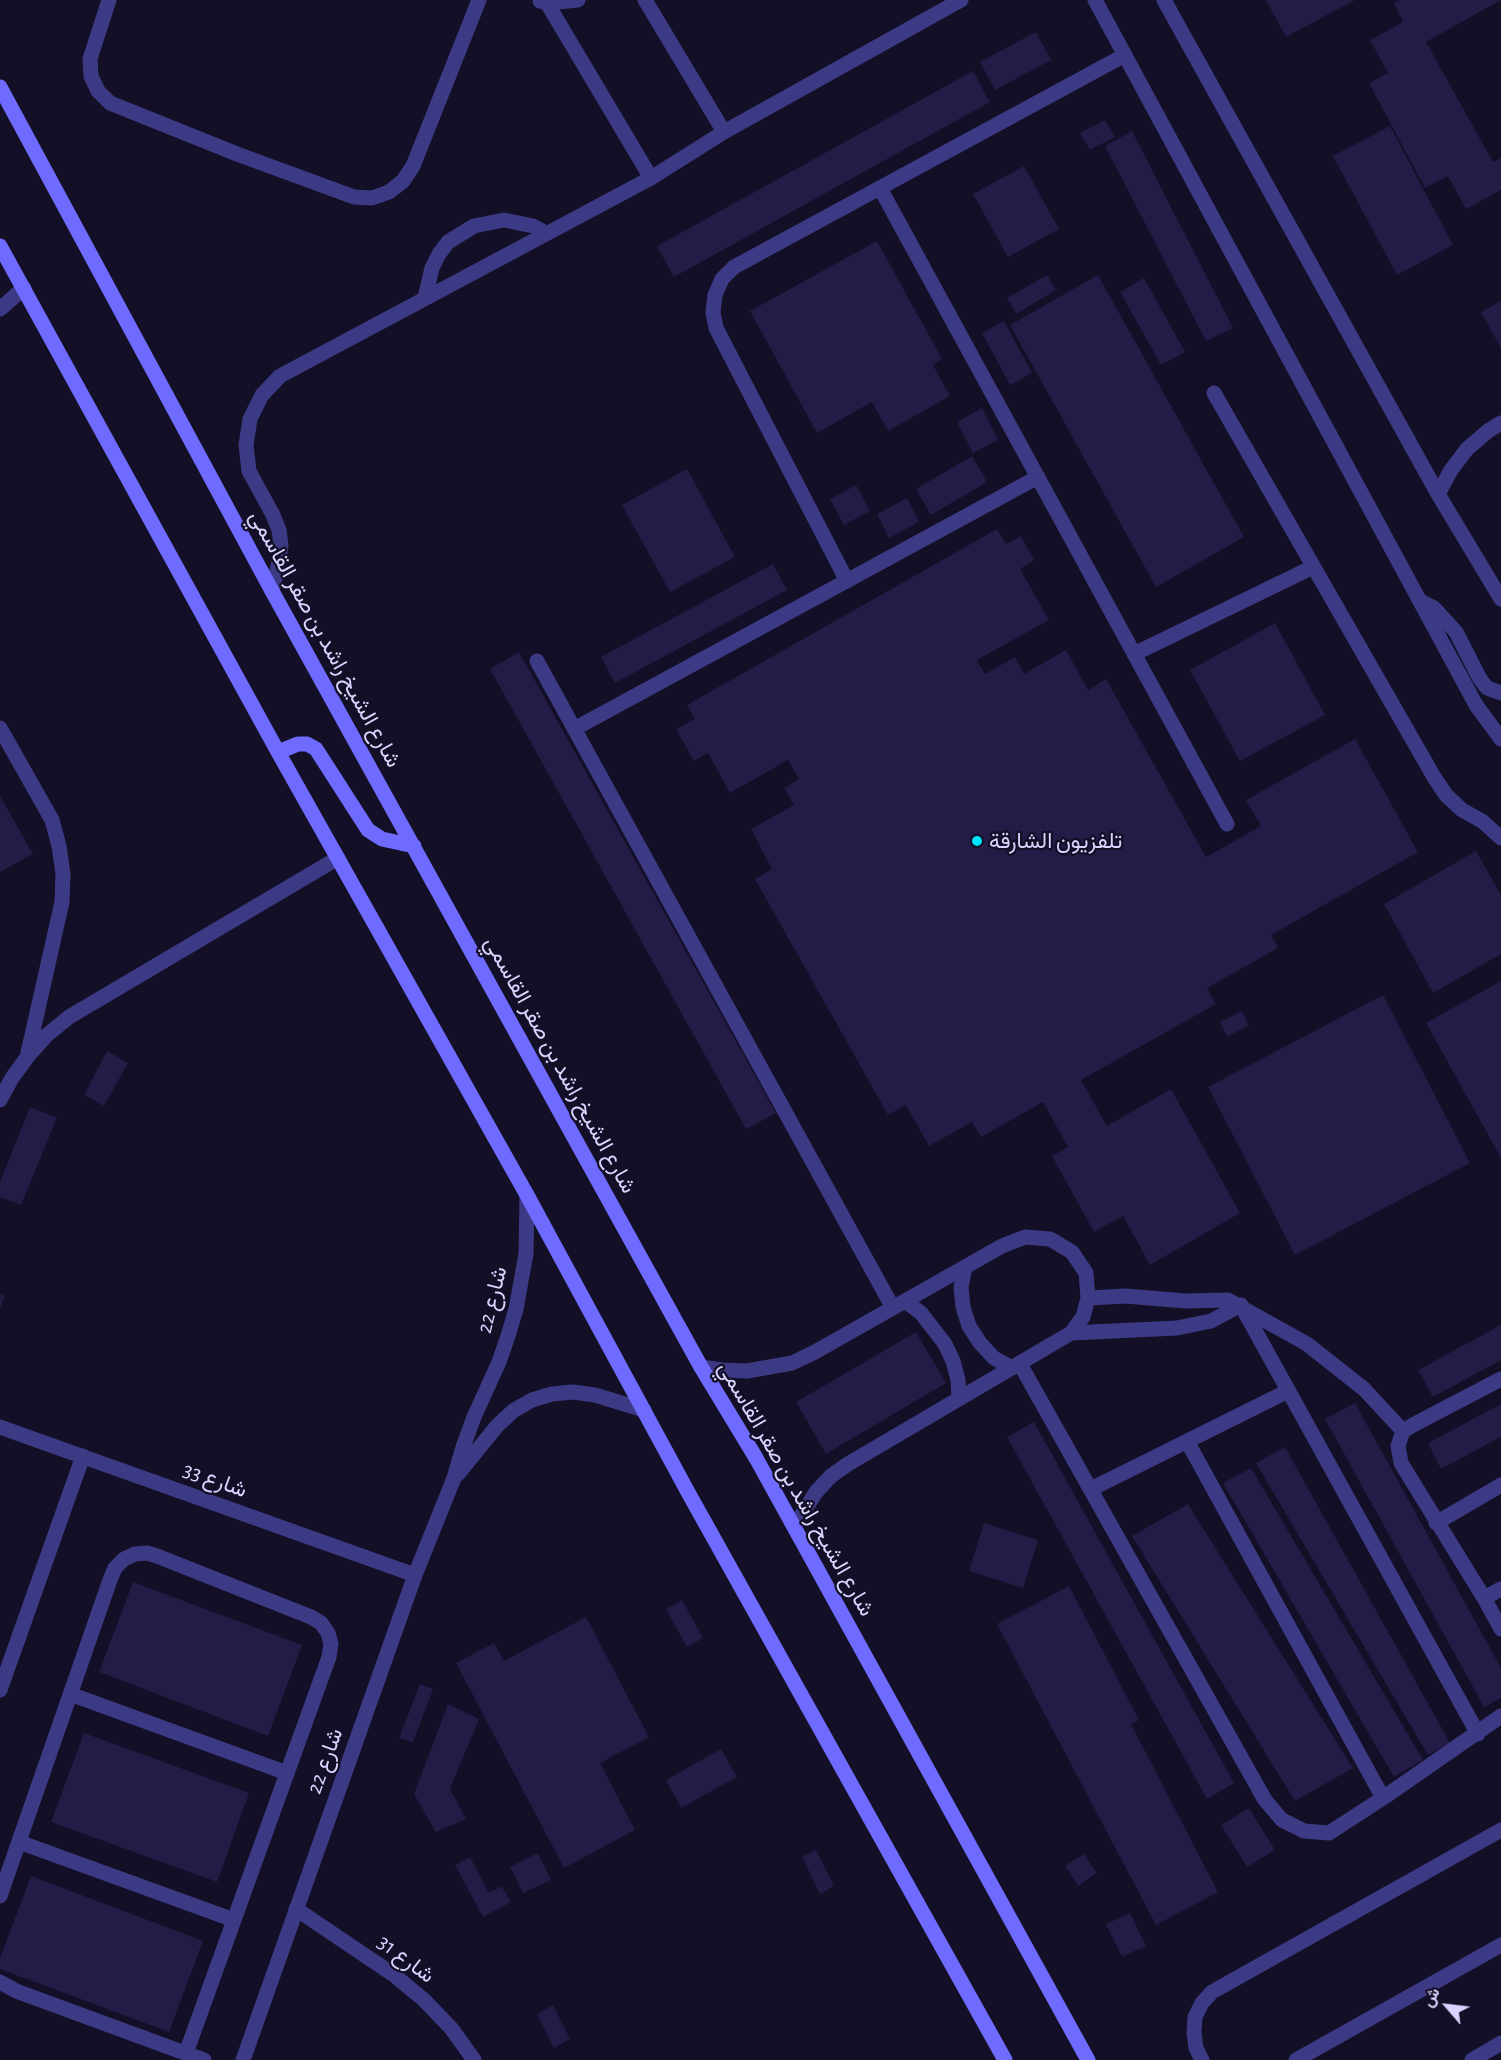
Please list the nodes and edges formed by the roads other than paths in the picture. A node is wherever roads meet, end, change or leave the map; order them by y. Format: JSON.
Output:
{"nodes":[{"id":1,"x":109,"y":0,"type":"edge"},
{"id":2,"x":479,"y":0,"type":"edge"},
{"id":3,"x":578,"y":0,"type":"edge"},
{"id":4,"x":645,"y":0,"type":"edge"},
{"id":5,"x":961,"y":0,"type":"edge"},
{"id":6,"x":1095,"y":0,"type":"edge"},
{"id":7,"x":1164,"y":0,"type":"edge"},
{"id":8,"x":542,"y":1,"type":"edge"},
{"id":9,"x":1125,"y":55,"type":"junction"},
{"id":10,"x":0,"y":87,"type":"edge"},
{"id":11,"x":724,"y":132,"type":"junction"},
{"id":12,"x":651,"y":178,"type":"junction"},
{"id":13,"x":879,"y":188,"type":"junction"},
{"id":14,"x":546,"y":233,"type":"junction"},
{"id":15,"x":0,"y":246,"type":"edge"},
{"id":16,"x":24,"y":288,"type":"junction"},
{"id":17,"x":425,"y":298,"type":"junction"},
{"id":18,"x":0,"y":309,"type":"edge"},
{"id":19,"x":1214,"y":393,"type":"dead end"},
{"id":20,"x":1501,"y":423,"type":"edge"},
{"id":21,"x":1038,"y":477,"type":"junction"},
{"id":22,"x":1438,"y":494,"type":"junction"},
{"id":23,"x":1313,"y":567,"type":"junction"},
{"id":24,"x":848,"y":581,"type":"junction"},
{"id":25,"x":272,"y":591,"type":"junction"},
{"id":26,"x":1501,"y":599,"type":"edge"},
{"id":27,"x":1419,"y":600,"type":"junction"},
{"id":28,"x":1134,"y":654,"type":"junction"},
{"id":29,"x":537,"y":661,"type":"dead end"},
{"id":30,"x":1501,"y":693,"type":"edge"},
{"id":31,"x":0,"y":728,"type":"edge"},
{"id":32,"x":574,"y":729,"type":"junction"},
{"id":33,"x":1501,"y":739,"type":"edge"},
{"id":34,"x":278,"y":752,"type":"junction"},
{"id":35,"x":1227,"y":824,"type":"dead end"},
{"id":36,"x":1501,"y":838,"type":"edge"},
{"id":37,"x":414,"y":846,"type":"junction"},
{"id":38,"x":338,"y":858,"type":"junction"},
{"id":39,"x":27,"y":1056,"type":"junction"},
{"id":40,"x":0,"y":1100,"type":"edge"},
{"id":41,"x":527,"y":1195,"type":"junction"},
{"id":42,"x":965,"y":1267,"type":"junction"},
{"id":43,"x":1088,"y":1298,"type":"junction"},
{"id":44,"x":899,"y":1304,"type":"junction"},
{"id":45,"x":1241,"y":1305,"type":"junction"},
{"id":46,"x":1071,"y":1333,"type":"junction"},
{"id":47,"x":701,"y":1366,"type":"junction"},
{"id":48,"x":1016,"y":1366,"type":"junction"},
{"id":49,"x":1501,"y":1379,"type":"edge"},
{"id":50,"x":1288,"y":1391,"type":"junction"},
{"id":51,"x":959,"y":1399,"type":"junction"},
{"id":52,"x":644,"y":1410,"type":"junction"},
{"id":53,"x":0,"y":1427,"type":"edge"},
{"id":54,"x":1403,"y":1431,"type":"junction"},
{"id":55,"x":1187,"y":1441,"type":"junction"},
{"id":56,"x":83,"y":1456,"type":"junction"},
{"id":57,"x":454,"y":1478,"type":"junction"},
{"id":58,"x":1501,"y":1485,"type":"edge"},
{"id":59,"x":1091,"y":1489,"type":"junction"},
{"id":60,"x":1436,"y":1523,"type":"junction"},
{"id":61,"x":794,"y":1527,"type":"junction"},
{"id":62,"x":415,"y":1575,"type":"junction"},
{"id":63,"x":1501,"y":1589,"type":"edge"},
{"id":64,"x":1484,"y":1598,"type":"junction"},
{"id":65,"x":1501,"y":1629,"type":"edge"},
{"id":66,"x":0,"y":1690,"type":"edge"},
{"id":67,"x":70,"y":1694,"type":"junction"},
{"id":68,"x":1501,"y":1716,"type":"edge"},
{"id":69,"x":1478,"y":1734,"type":"junction"},
{"id":70,"x":287,"y":1773,"type":"junction"},
{"id":71,"x":1383,"y":1798,"type":"junction"},
{"id":72,"x":1501,"y":1830,"type":"edge"},
{"id":73,"x":19,"y":1842,"type":"junction"},
{"id":74,"x":0,"y":1896,"type":"edge"},
{"id":75,"x":296,"y":1910,"type":"junction"},
{"id":76,"x":234,"y":1920,"type":"junction"},
{"id":77,"x":1501,"y":1945,"type":"edge"},
{"id":78,"x":0,"y":1982,"type":"edge"},
{"id":79,"x":1501,"y":2043,"type":"edge"},
{"id":80,"x":186,"y":2053,"type":"junction"},
{"id":81,"x":204,"y":2060,"type":"edge"},
{"id":82,"x":243,"y":2060,"type":"edge"},
{"id":83,"x":474,"y":2060,"type":"edge"},
{"id":84,"x":1005,"y":2060,"type":"edge"},
{"id":85,"x":1088,"y":2060,"type":"edge"},
{"id":86,"x":1202,"y":2060,"type":"edge"},
{"id":87,"x":1296,"y":2060,"type":"edge"},
{"id":88,"x":1472,"y":2060,"type":"edge"}],
"edges":[{"from":1,"to":2,"type":"street"},
{"from":3,"to":8,"type":"street"},
{"from":4,"to":11,"type":"street"},
{"from":5,"to":11,"type":"street"},
{"from":6,"to":9,"type":"street"},
{"from":7,"to":22,"type":"street"},
{"from":8,"to":12,"type":"street"},
{"from":9,"to":13,"type":"street"},
{"from":9,"to":27,"type":"street"},
{"from":10,"to":25,"type":"main road","name":"شارع الشيخ راشد بن صقر القاسمي"},
{"from":11,"to":12,"type":"street"},
{"from":12,"to":14,"type":"street"},
{"from":13,"to":21,"type":"street"},
{"from":13,"to":24,"type":"street"},
{"from":14,"to":17,"type":"street"},
{"from":14,"to":17,"type":"street"},
{"from":15,"to":16,"type":"main road"},
{"from":16,"to":18,"type":"street"},
{"from":16,"to":34,"type":"main road"},
{"from":17,"to":25,"type":"street"},
{"from":19,"to":23,"type":"street"},
{"from":20,"to":22,"type":"street"},
{"from":21,"to":24,"type":"street"},
{"from":21,"to":28,"type":"street"},
{"from":22,"to":26,"type":"street"},
{"from":23,"to":28,"type":"street"},
{"from":23,"to":36,"type":"street"},
{"from":24,"to":32,"type":"street"},
{"from":25,"to":37,"type":"main road","name":"شارع الشيخ راشد بن صقر القاسمي"},
{"from":27,"to":30,"type":"street"},
{"from":27,"to":33,"type":"street"},
{"from":28,"to":35,"type":"street"},
{"from":29,"to":32,"type":"street"},
{"from":31,"to":39,"type":"street"},
{"from":32,"to":44,"type":"street"},
{"from":34,"to":37,"type":"main road"},
{"from":34,"to":38,"type":"main road"},
{"from":37,"to":47,"type":"main road","name":"شارع الشيخ راشد بن صقر القاسمي"},
{"from":38,"to":39,"type":"street"},
{"from":38,"to":41,"type":"main road"},
{"from":39,"to":40,"type":"street"},
{"from":41,"to":52,"type":"main road"},
{"from":41,"to":57,"type":"street","name":"شارع 22"},
{"from":42,"to":43,"type":"street"},
{"from":42,"to":44,"type":"street"},
{"from":42,"to":48,"type":"street"},
{"from":43,"to":45,"type":"street"},
{"from":43,"to":46,"type":"street"},
{"from":44,"to":47,"type":"street"},
{"from":44,"to":51,"type":"street"},
{"from":45,"to":46,"type":"street"},
{"from":45,"to":50,"type":"street"},
{"from":45,"to":54,"type":"street"},
{"from":46,"to":48,"type":"street"},
{"from":47,"to":61,"type":"main road","name":"شارع الشيخ راشد بن صقر القاسمي"},
{"from":48,"to":51,"type":"street"},
{"from":48,"to":59,"type":"street"},
{"from":49,"to":54,"type":"street"},
{"from":50,"to":55,"type":"street"},
{"from":50,"to":69,"type":"street"},
{"from":51,"to":61,"type":"street"},
{"from":52,"to":57,"type":"street","name":"شارع 22"},
{"from":52,"to":84,"type":"main road"},
{"from":53,"to":56,"type":"street","name":"شارع 33"},
{"from":54,"to":60,"type":"street"},
{"from":55,"to":59,"type":"street"},
{"from":55,"to":71,"type":"street"},
{"from":56,"to":62,"type":"street","name":"شارع 33"},
{"from":56,"to":66,"type":"street"},
{"from":57,"to":62,"type":"street","name":"شارع 22"},
{"from":58,"to":60,"type":"street"},
{"from":59,"to":71,"type":"street"},
{"from":60,"to":64,"type":"street"},
{"from":61,"to":85,"type":"main road","name":"شارع الشيخ راشد بن صقر القاسمي"},
{"from":62,"to":75,"type":"street","name":"شارع 22"},
{"from":63,"to":64,"type":"street"},
{"from":64,"to":65,"type":"street"},
{"from":67,"to":70,"type":"street"},
{"from":67,"to":70,"type":"street"},
{"from":67,"to":73,"type":"street"},
{"from":68,"to":69,"type":"street"},
{"from":69,"to":71,"type":"street"},
{"from":70,"to":76,"type":"street"},
{"from":72,"to":86,"type":"street"},
{"from":73,"to":74,"type":"street"},
{"from":73,"to":76,"type":"street"},
{"from":75,"to":82,"type":"street","name":"شارع 22"},
{"from":75,"to":83,"type":"street","name":"شارع 31"},
{"from":76,"to":80,"type":"street"},
{"from":77,"to":87,"type":"street"},
{"from":78,"to":80,"type":"street"},
{"from":79,"to":88,"type":"street"},
{"from":80,"to":81,"type":"street"}]}
